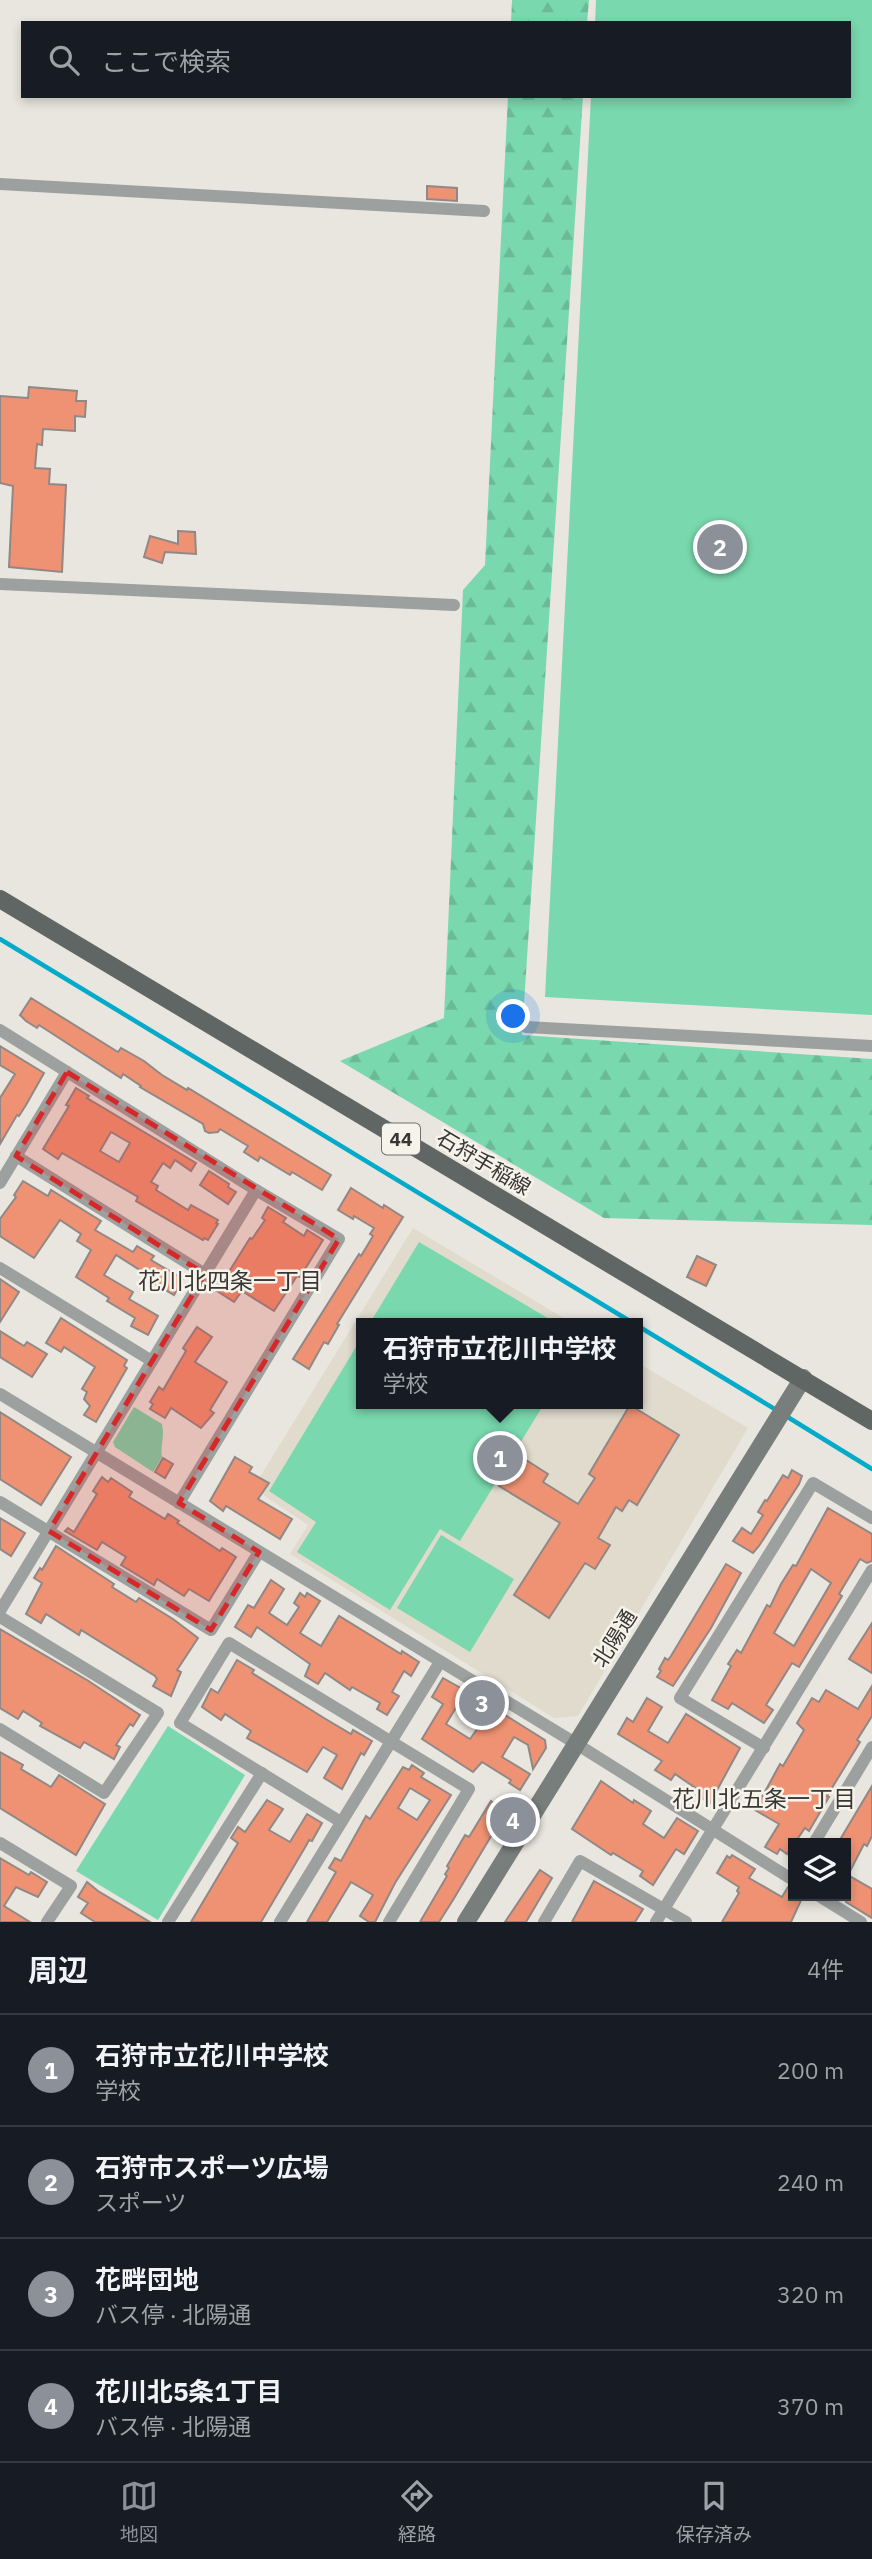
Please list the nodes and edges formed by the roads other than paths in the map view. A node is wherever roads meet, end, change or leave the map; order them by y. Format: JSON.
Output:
{"nodes":[{"id":1,"x":0,"y":184,"type":"edge"},
{"id":2,"x":484,"y":211,"type":"dead end"},
{"id":3,"x":0,"y":584,"type":"edge"},
{"id":4,"x":454,"y":605,"type":"dead end"},
{"id":5,"x":0,"y":899,"type":"edge"},
{"id":6,"x":526,"y":1027,"type":"dead end"},
{"id":7,"x":0,"y":1030,"type":"edge"},
{"id":8,"x":872,"y":1046,"type":"edge"},
{"id":9,"x":67,"y":1072,"type":"junction"},
{"id":10,"x":16,"y":1156,"type":"junction"},
{"id":11,"x":0,"y":1183,"type":"edge"},
{"id":12,"x":256,"y":1190,"type":"junction"},
{"id":13,"x":0,"y":1268,"type":"edge"},
{"id":14,"x":205,"y":1274,"type":"junction"},
{"id":15,"x":152,"y":1361,"type":"junction"},
{"id":16,"x":803,"y":1378,"type":"junction"},
{"id":17,"x":0,"y":1394,"type":"edge"},
{"id":18,"x":872,"y":1421,"type":"edge"},
{"id":19,"x":96,"y":1453,"type":"junction"},
{"id":20,"x":0,"y":1502,"type":"edge"},
{"id":21,"x":179,"y":1503,"type":"junction"},
{"id":22,"x":872,"y":1518,"type":"edge"},
{"id":23,"x":49,"y":1531,"type":"junction"},
{"id":24,"x":259,"y":1552,"type":"junction"},
{"id":25,"x":872,"y":1570,"type":"edge"},
{"id":26,"x":0,"y":1611,"type":"edge"},
{"id":27,"x":0,"y":1617,"type":"edge"},
{"id":28,"x":440,"y":1662,"type":"junction"},
{"id":29,"x":0,"y":1729,"type":"edge"},
{"id":30,"x":392,"y":1740,"type":"junction"},
{"id":31,"x":575,"y":1743,"type":"junction"},
{"id":32,"x":872,"y":1747,"type":"edge"},
{"id":33,"x":764,"y":1748,"type":"junction"},
{"id":34,"x":262,"y":1773,"type":"junction"},
{"id":35,"x":341,"y":1822,"type":"junction"},
{"id":36,"x":714,"y":1830,"type":"junction"},
{"id":37,"x":817,"y":1838,"type":"edge"},
{"id":38,"x":0,"y":1843,"type":"edge"},
{"id":39,"x":788,"y":1875,"type":"edge"},
{"id":40,"x":827,"y":1901,"type":"edge"},
{"id":41,"x":665,"y":1909,"type":"junction"},
{"id":42,"x":47,"y":1922,"type":"edge"},
{"id":43,"x":168,"y":1922,"type":"edge"},
{"id":44,"x":280,"y":1922,"type":"edge"},
{"id":45,"x":388,"y":1922,"type":"edge"},
{"id":46,"x":466,"y":1922,"type":"edge"},
{"id":47,"x":544,"y":1922,"type":"edge"},
{"id":48,"x":656,"y":1922,"type":"edge"},
{"id":49,"x":687,"y":1922,"type":"edge"},
{"id":50,"x":861,"y":1922,"type":"edge"}],
"edges":[{"from":1,"to":2,"type":"street"},
{"from":3,"to":4,"type":"street"},
{"from":5,"to":16,"type":"main road","name":"石狩手稲線","number":"44"},
{"from":6,"to":8,"type":"street"},
{"from":7,"to":9,"type":"street"},
{"from":9,"to":10,"type":"street"},
{"from":9,"to":12,"type":"street"},
{"from":10,"to":11,"type":"street"},
{"from":10,"to":14,"type":"street"},
{"from":12,"to":14,"type":"street"},
{"from":12,"to":21,"type":"street"},
{"from":13,"to":15,"type":"street"},
{"from":14,"to":15,"type":"street"},
{"from":15,"to":19,"type":"street"},
{"from":16,"to":18,"type":"main road","name":"石狩手稲線","number":"44"},
{"from":16,"to":31,"type":"street","name":"北陽通"},
{"from":17,"to":19,"type":"street"},
{"from":19,"to":21,"type":"street"},
{"from":19,"to":23,"type":"street"},
{"from":20,"to":23,"type":"street"},
{"from":21,"to":24,"type":"street"},
{"from":22,"to":33,"type":"street"},
{"from":23,"to":24,"type":"street"},
{"from":23,"to":26,"type":"street"},
{"from":24,"to":28,"type":"street"},
{"from":25,"to":33,"type":"street"},
{"from":27,"to":29,"type":"street"},
{"from":28,"to":30,"type":"street"},
{"from":28,"to":31,"type":"street"},
{"from":30,"to":34,"type":"street"},
{"from":30,"to":35,"type":"street"},
{"from":30,"to":45,"type":"street"},
{"from":31,"to":36,"type":"street"},
{"from":31,"to":46,"type":"street","name":"北陽通"},
{"from":32,"to":37,"type":"street"},
{"from":33,"to":36,"type":"street"},
{"from":34,"to":35,"type":"street"},
{"from":34,"to":43,"type":"street"},
{"from":35,"to":44,"type":"street"},
{"from":36,"to":39,"type":"street"},
{"from":36,"to":41,"type":"street"},
{"from":38,"to":42,"type":"street"},
{"from":40,"to":50,"type":"street"},
{"from":41,"to":47,"type":"street"},
{"from":41,"to":48,"type":"street"},
{"from":41,"to":49,"type":"street"}]}
